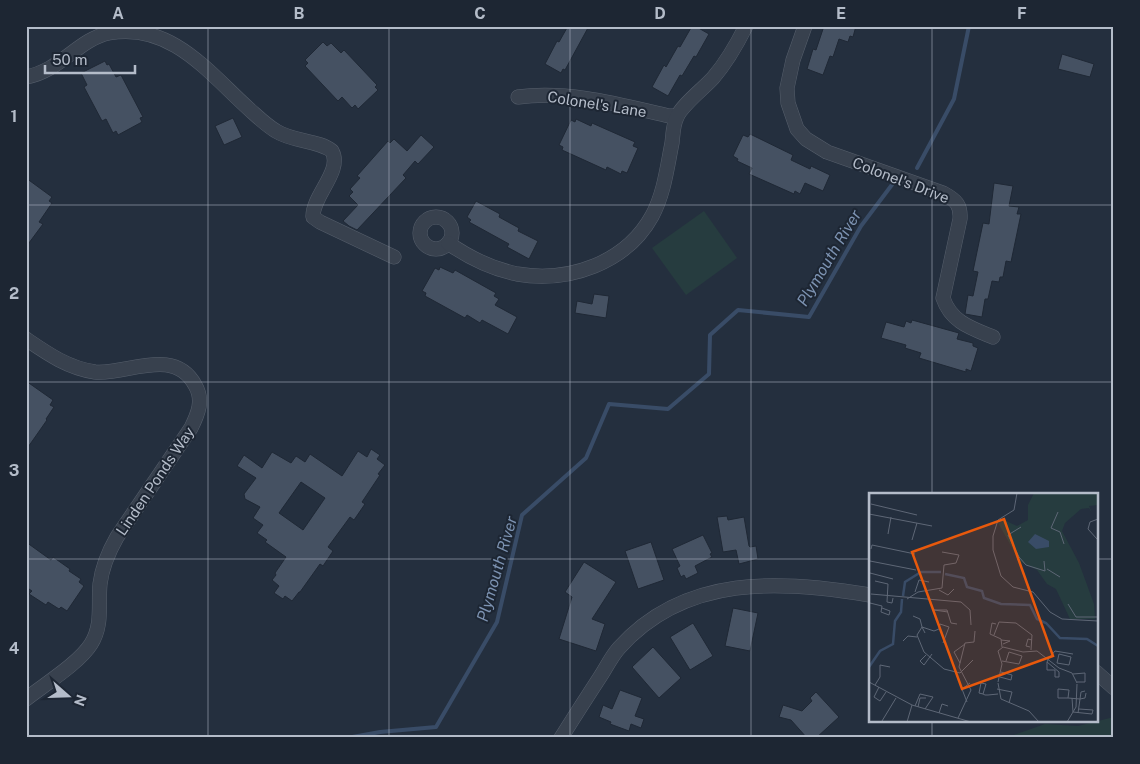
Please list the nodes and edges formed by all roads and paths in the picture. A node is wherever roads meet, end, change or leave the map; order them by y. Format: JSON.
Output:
{"nodes":[{"id":1,"x":746,"y":26,"type":"edge"},
{"id":2,"x":804,"y":26,"type":"edge"},
{"id":3,"x":126,"y":29,"type":"edge"},
{"id":4,"x":26,"y":77,"type":"edge"},
{"id":5,"x":518,"y":97,"type":"dead end"},
{"id":6,"x":677,"y":116,"type":"junction"},
{"id":7,"x":448,"y":243,"type":"dead end"},
{"id":8,"x":394,"y":257,"type":"dead end"},
{"id":9,"x":993,"y":337,"type":"dead end"},
{"id":10,"x":26,"y":339,"type":"edge"},
{"id":11,"x":869,"y":595,"type":"edge"},
{"id":12,"x":1098,"y":674,"type":"edge"},
{"id":13,"x":1114,"y":688,"type":"edge"},
{"id":14,"x":26,"y":699,"type":"edge"},
{"id":15,"x":561,"y":738,"type":"edge"}],
"edges":[{"from":1,"to":6,"type":"street"},
{"from":2,"to":9,"type":"street","name":"Colonel's Drive"},
{"from":3,"to":4,"type":"street"},
{"from":3,"to":8,"type":"street"},
{"from":5,"to":6,"type":"street","name":"Colonel's Lane"},
{"from":6,"to":7,"type":"street"},
{"from":10,"to":14,"type":"street","name":"Linden Ponds Way"},
{"from":11,"to":15,"type":"street"},
{"from":12,"to":13,"type":"street"}]}
